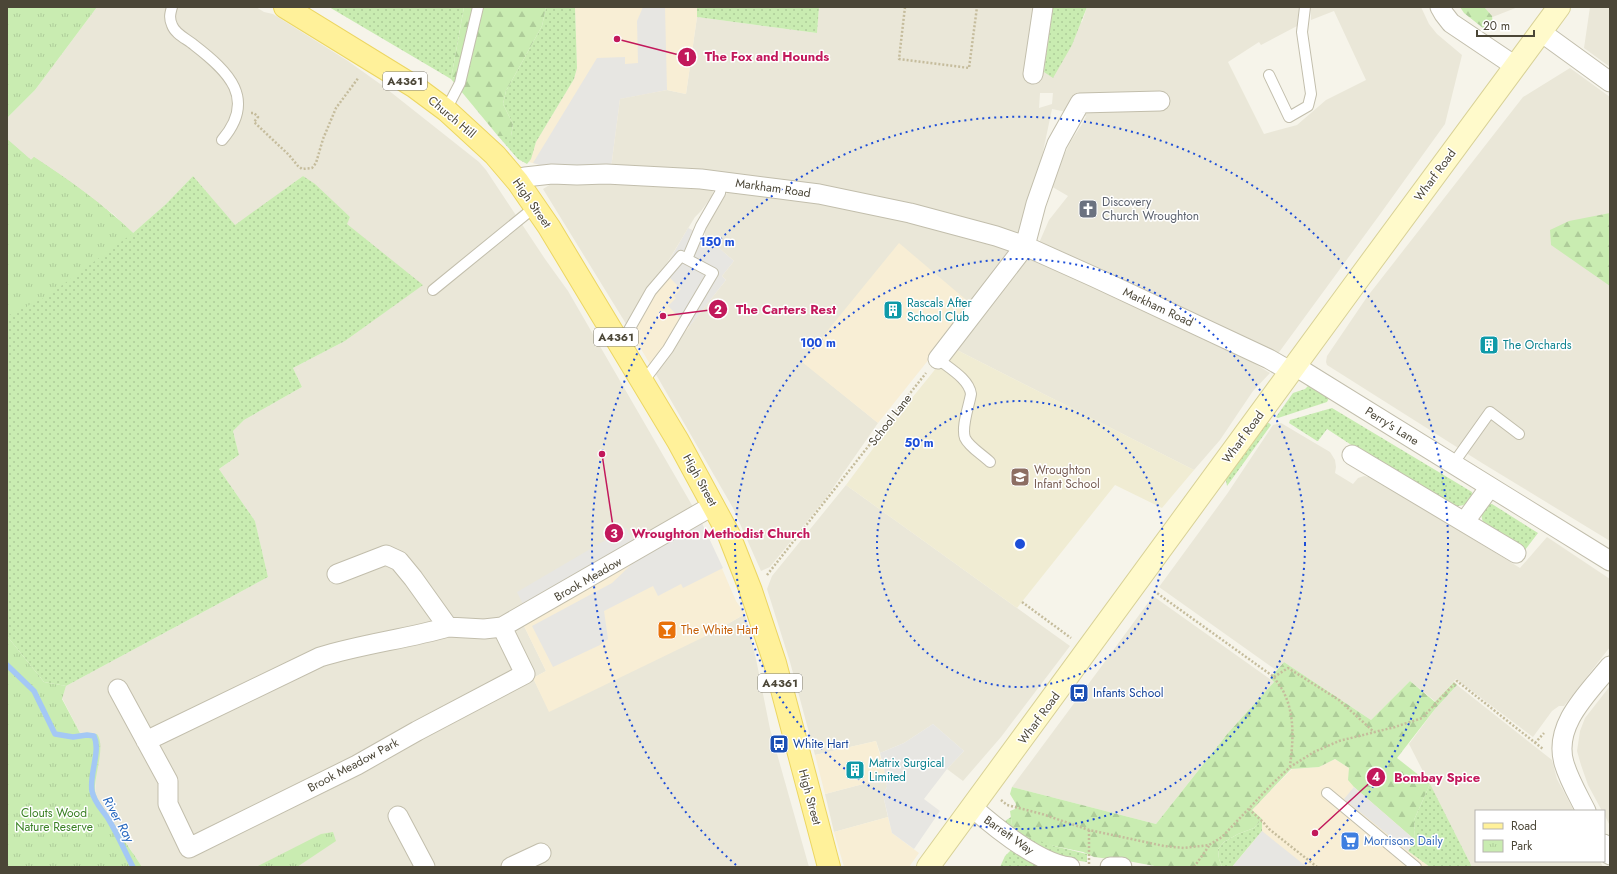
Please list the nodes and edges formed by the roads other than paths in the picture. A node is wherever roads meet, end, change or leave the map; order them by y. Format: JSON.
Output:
{"nodes":[{"id":1,"x":172,"y":7,"type":"edge"},
{"id":2,"x":285,"y":7,"type":"edge"},
{"id":3,"x":478,"y":7,"type":"edge"},
{"id":4,"x":1044,"y":7,"type":"edge"},
{"id":5,"x":1306,"y":7,"type":"edge"},
{"id":6,"x":1440,"y":7,"type":"edge"},
{"id":7,"x":1559,"y":7,"type":"edge"},
{"id":8,"x":1541,"y":32,"type":"junction"},
{"id":9,"x":1516,"y":66,"type":"junction"},
{"id":10,"x":1033,"y":74,"type":"dead end"},
{"id":11,"x":1269,"y":75,"type":"dead end"},
{"id":12,"x":1610,"y":82,"type":"edge"},
{"id":13,"x":1160,"y":101,"type":"dead end"},
{"id":14,"x":446,"y":110,"type":"junction"},
{"id":15,"x":222,"y":140,"type":"dead end"},
{"id":16,"x":514,"y":178,"type":"junction"},
{"id":17,"x":722,"y":181,"type":"junction"},
{"id":18,"x":536,"y":206,"type":"junction"},
{"id":19,"x":1025,"y":246,"type":"junction"},
{"id":20,"x":687,"y":259,"type":"junction"},
{"id":21,"x":433,"y":290,"type":"dead end"},
{"id":22,"x":621,"y":344,"type":"junction"},
{"id":23,"x":938,"y":359,"type":"joint"},
{"id":24,"x":1293,"y":369,"type":"junction"},
{"id":25,"x":643,"y":382,"type":"junction"},
{"id":26,"x":1519,"y":434,"type":"dead end"},
{"id":27,"x":1352,"y":455,"type":"dead end"},
{"id":28,"x":990,"y":462,"type":"dead end"},
{"id":29,"x":1453,"y":464,"type":"junction"},
{"id":30,"x":1490,"y":487,"type":"junction"},
{"id":31,"x":714,"y":505,"type":"junction"},
{"id":32,"x":1465,"y":522,"type":"junction"},
{"id":33,"x":1516,"y":553,"type":"dead end"},
{"id":34,"x":1610,"y":561,"type":"edge"},
{"id":35,"x":337,"y":574,"type":"dead end"},
{"id":36,"x":448,"y":627,"type":"junction"},
{"id":37,"x":502,"y":627,"type":"junction"},
{"id":38,"x":1610,"y":666,"type":"edge"},
{"id":39,"x":118,"y":690,"type":"dead end"},
{"id":40,"x":146,"y":741,"type":"junction"},
{"id":41,"x":1327,"y":793,"type":"dead end"},
{"id":42,"x":979,"y":800,"type":"junction"},
{"id":43,"x":1585,"y":810,"type":"edge"},
{"id":44,"x":398,"y":816,"type":"dead end"},
{"id":45,"x":1605,"y":846,"type":"edge"},
{"id":46,"x":541,"y":853,"type":"dead end"},
{"id":47,"x":1610,"y":855,"type":"edge"},
{"id":48,"x":934,"y":865,"type":"edge"},
{"id":49,"x":425,"y":867,"type":"edge"},
{"id":50,"x":510,"y":867,"type":"edge"},
{"id":51,"x":829,"y":867,"type":"edge"},
{"id":52,"x":1070,"y":867,"type":"edge"},
{"id":53,"x":1110,"y":867,"type":"edge"},
{"id":54,"x":1122,"y":867,"type":"edge"},
{"id":55,"x":1416,"y":867,"type":"edge"}],
"edges":[{"from":1,"to":15,"type":"lane"},
{"from":2,"to":14,"type":"main road","name":"Church Hill","number":"A4361"},
{"from":3,"to":14,"type":"lane"},
{"from":4,"to":10,"type":"street"},
{"from":5,"to":11,"type":"lane"},
{"from":6,"to":9,"type":"street"},
{"from":7,"to":8,"type":"main road","name":"Wharf Road"},
{"from":8,"to":9,"type":"main road","name":"Wharf Road"},
{"from":8,"to":12,"type":"street"},
{"from":9,"to":24,"type":"main road","name":"Wharf Road"},
{"from":13,"to":19,"type":"street"},
{"from":14,"to":16,"type":"main road","name":"Church Hill","number":"A4361"},
{"from":16,"to":17,"type":"street","name":"Markham Road"},
{"from":16,"to":18,"type":"main road","name":"High Street","number":"A4361"},
{"from":17,"to":19,"type":"street","name":"Markham Road"},
{"from":17,"to":20,"type":"lane"},
{"from":18,"to":21,"type":"lane"},
{"from":18,"to":22,"type":"main road","name":"High Street","number":"A4361"},
{"from":19,"to":23,"type":"street"},
{"from":19,"to":24,"type":"street","name":"Markham Road"},
{"from":20,"to":22,"type":"lane"},
{"from":20,"to":25,"type":"lane"},
{"from":22,"to":25,"type":"main road","name":"High Street","number":"A4361"},
{"from":23,"to":28,"type":"lane"},
{"from":24,"to":29,"type":"street","name":"Perry's Lane"},
{"from":24,"to":42,"type":"main road","name":"Wharf Road"},
{"from":25,"to":31,"type":"main road","name":"High Street","number":"A4361"},
{"from":26,"to":29,"type":"lane"},
{"from":27,"to":32,"type":"street"},
{"from":29,"to":30,"type":"street","name":"Perry's Lane"},
{"from":30,"to":32,"type":"street"},
{"from":30,"to":34,"type":"street","name":"Perry's Lane"},
{"from":31,"to":37,"type":"street","name":"Brook Meadow"},
{"from":31,"to":51,"type":"main road","name":"High Street","number":"A4361"},
{"from":32,"to":33,"type":"street"},
{"from":35,"to":36,"type":"street"},
{"from":36,"to":37,"type":"street"},
{"from":36,"to":40,"type":"street"},
{"from":37,"to":40,"type":"street","name":"Brook Meadow Park"},
{"from":38,"to":43,"type":"street"},
{"from":39,"to":40,"type":"street","name":"Brook Meadow Park"},
{"from":41,"to":55,"type":"lane"},
{"from":42,"to":48,"type":"main road","name":"Wharf Road"},
{"from":42,"to":52,"type":"street","name":"Barrett Way"},
{"from":44,"to":49,"type":"street"},
{"from":45,"to":47,"type":"street"},
{"from":46,"to":50,"type":"street"},
{"from":53,"to":54,"type":"street"}]}
